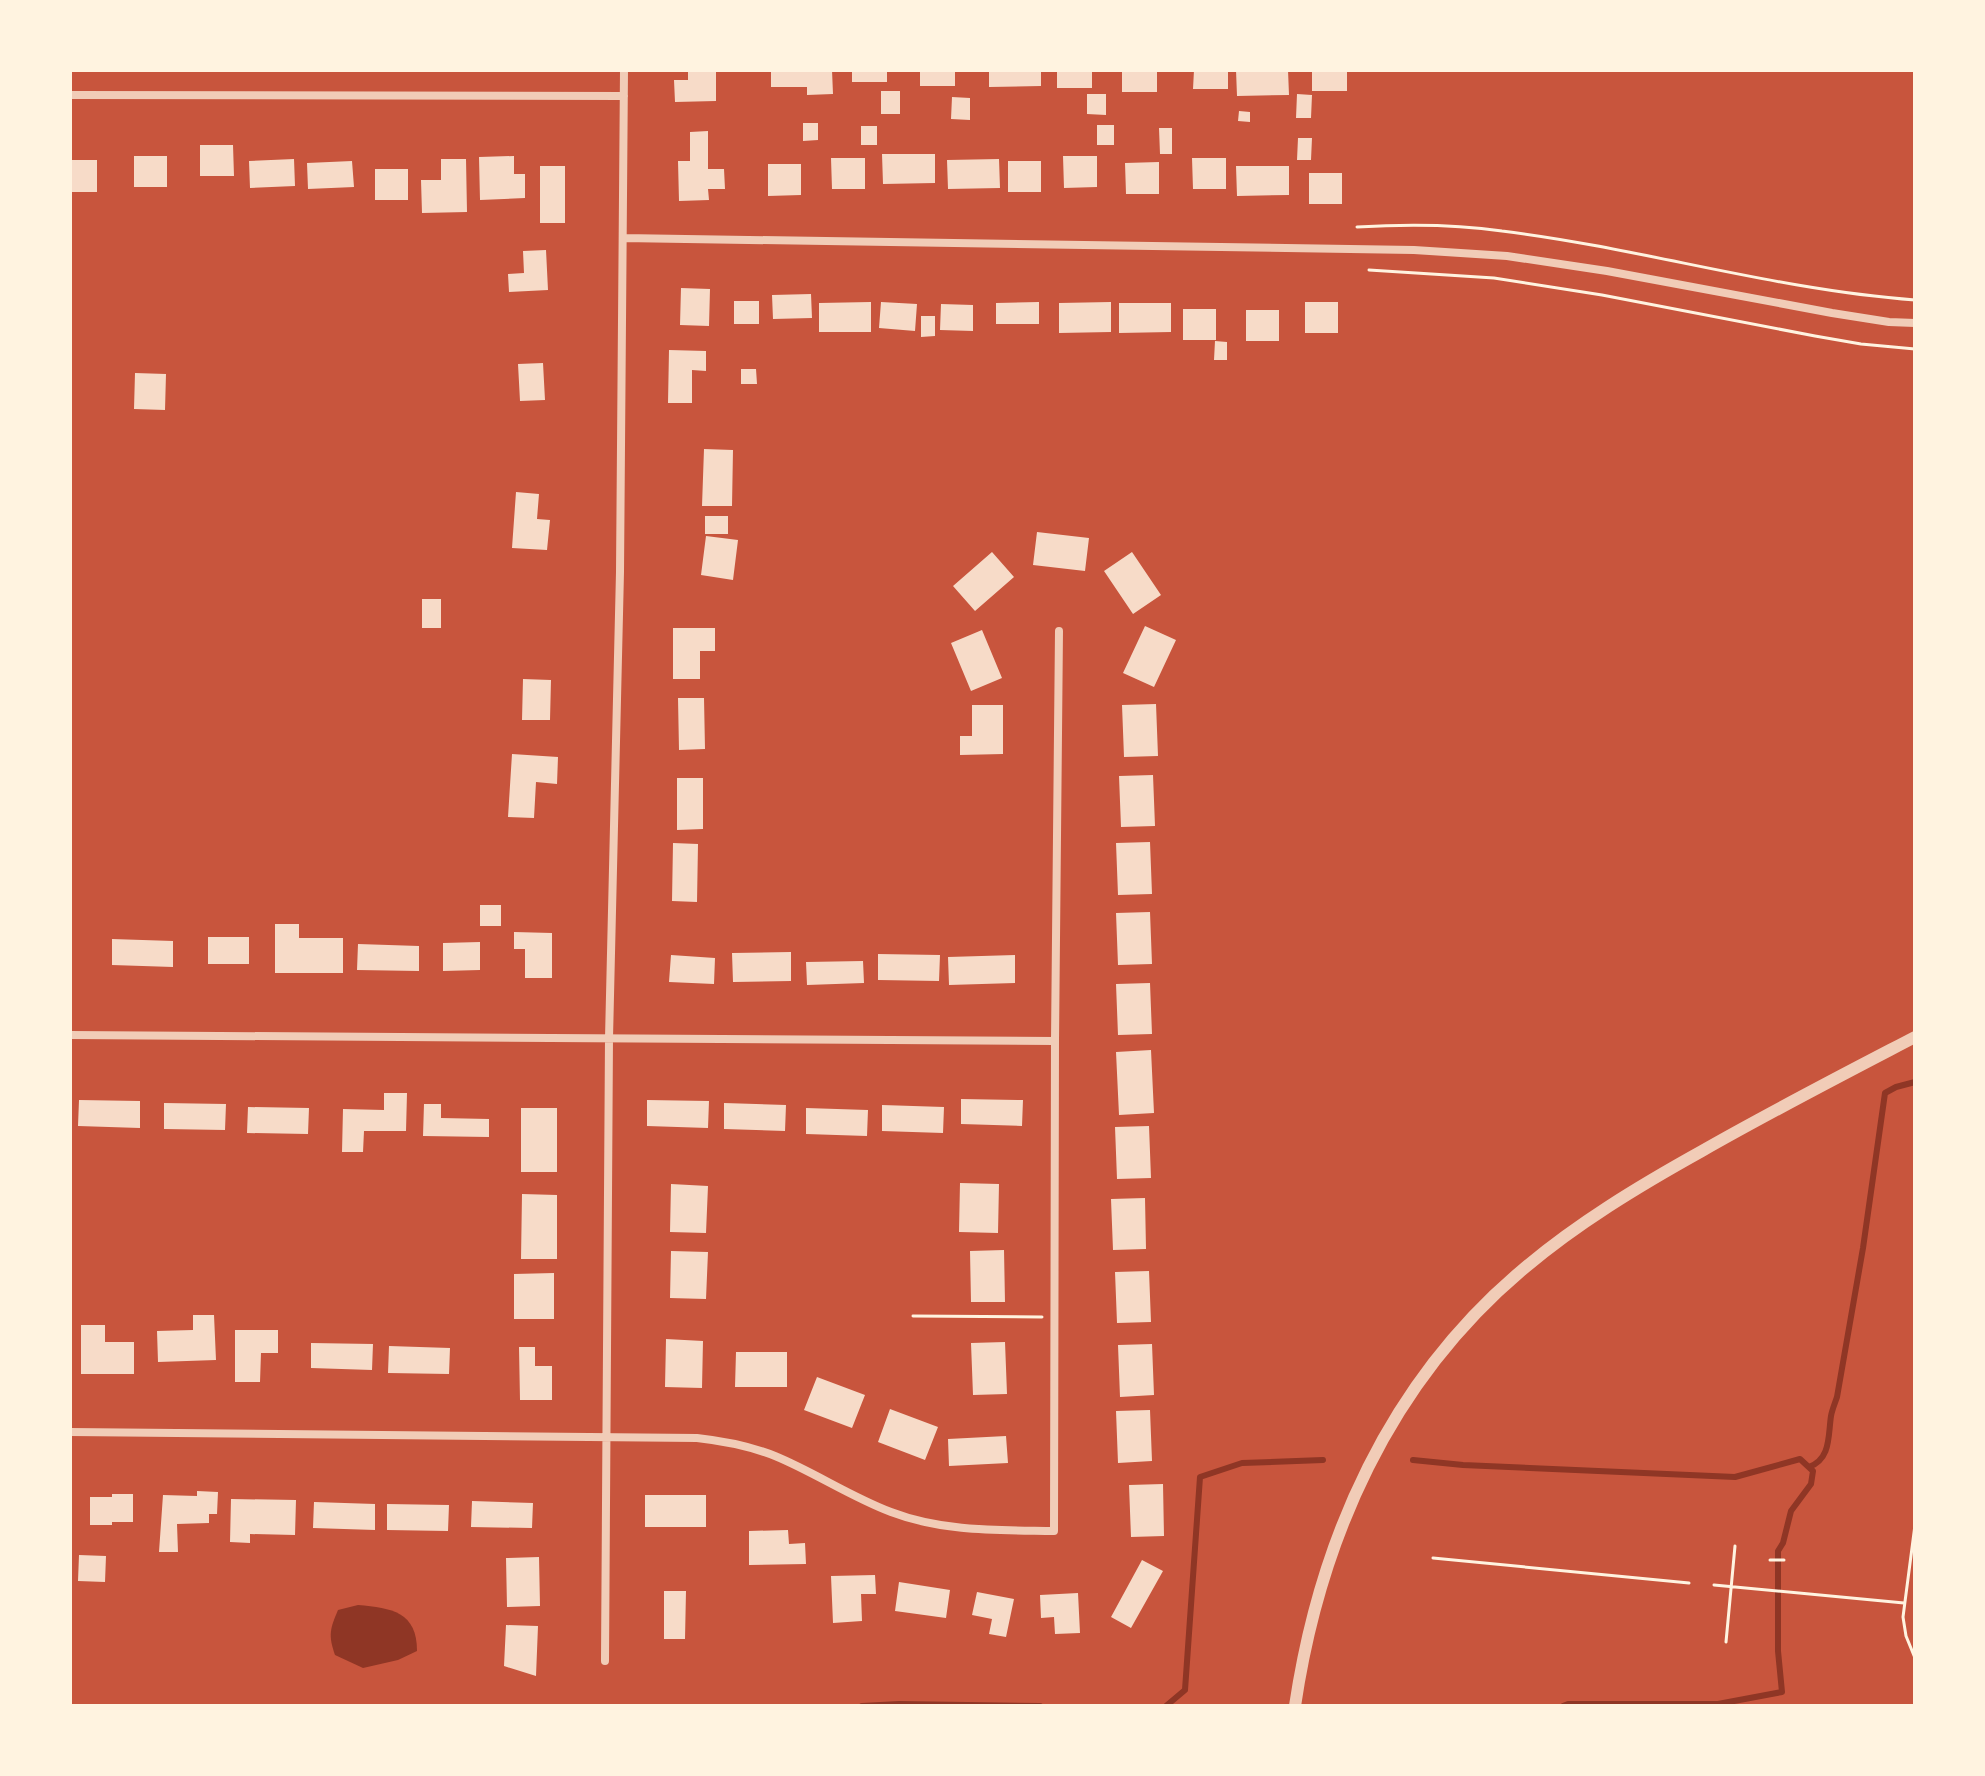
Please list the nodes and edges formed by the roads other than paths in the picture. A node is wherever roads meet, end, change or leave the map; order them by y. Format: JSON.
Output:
{"nodes":[{"id":1,"x":624,"y":70,"type":"edge"},
{"id":2,"x":70,"y":95,"type":"edge"},
{"id":3,"x":624,"y":96,"type":"junction"},
{"id":4,"x":623,"y":238,"type":"junction"},
{"id":5,"x":1915,"y":323,"type":"edge"},
{"id":6,"x":1059,"y":631,"type":"dead end"},
{"id":7,"x":70,"y":1035,"type":"edge"},
{"id":8,"x":1915,"y":1037,"type":"edge"},
{"id":9,"x":609,"y":1038,"type":"junction"},
{"id":10,"x":1055,"y":1041,"type":"junction"},
{"id":11,"x":70,"y":1432,"type":"edge"},
{"id":12,"x":607,"y":1437,"type":"junction"},
{"id":13,"x":605,"y":1661,"type":"dead end"},
{"id":14,"x":1295,"y":1706,"type":"edge"}],
"edges":[{"from":1,"to":3,"type":"street"},
{"from":2,"to":3,"type":"street"},
{"from":3,"to":4,"type":"street"},
{"from":4,"to":5,"type":"street"},
{"from":4,"to":9,"type":"street"},
{"from":6,"to":10,"type":"street"},
{"from":7,"to":9,"type":"street"},
{"from":8,"to":14,"type":"street"},
{"from":9,"to":10,"type":"street"},
{"from":9,"to":12,"type":"street"},
{"from":10,"to":12,"type":"street"},
{"from":11,"to":12,"type":"street"},
{"from":12,"to":13,"type":"street"}]}
